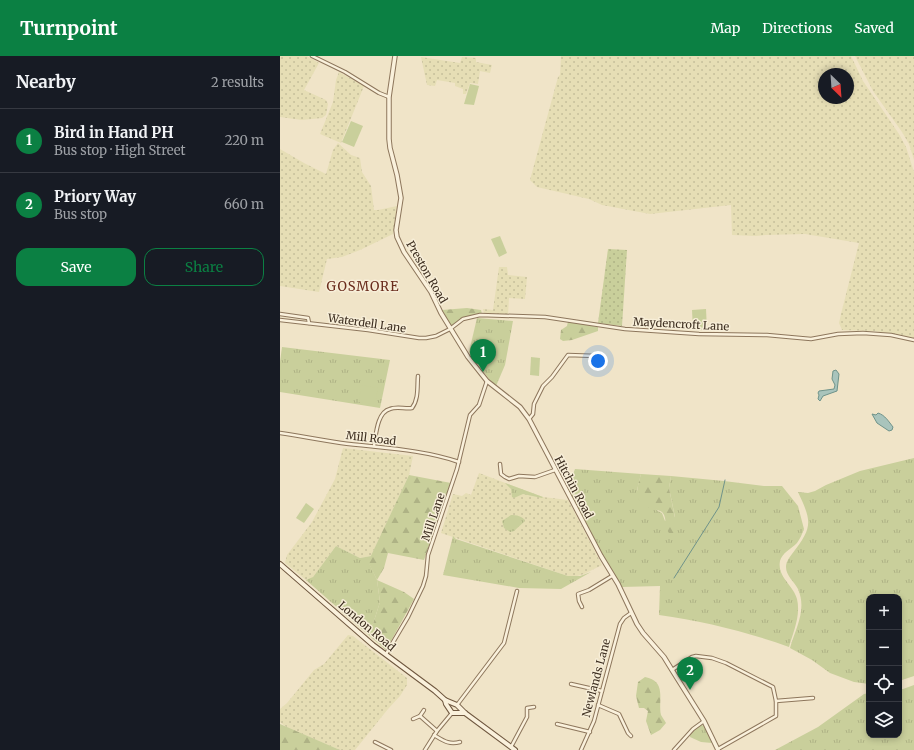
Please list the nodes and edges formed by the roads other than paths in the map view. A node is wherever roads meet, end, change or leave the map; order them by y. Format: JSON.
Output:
{"nodes":[{"id":1,"x":312,"y":56,"type":"edge"},
{"id":2,"x":394,"y":56,"type":"edge"},
{"id":3,"x":389,"y":97,"type":"junction"},
{"id":4,"x":280,"y":314,"type":"edge"},
{"id":5,"x":280,"y":320,"type":"edge"},
{"id":6,"x":309,"y":324,"type":"junction"},
{"id":7,"x":450,"y":329,"type":"junction"},
{"id":8,"x":914,"y":340,"type":"edge"},
{"id":9,"x":597,"y":356,"type":"dead end"},
{"id":10,"x":418,"y":376,"type":"dead end"},
{"id":11,"x":487,"y":381,"type":"junction"},
{"id":12,"x":529,"y":419,"type":"junction"},
{"id":13,"x":280,"y":433,"type":"edge"},
{"id":14,"x":374,"y":446,"type":"junction"},
{"id":15,"x":459,"y":462,"type":"junction"},
{"id":16,"x":500,"y":464,"type":"dead end"},
{"id":17,"x":555,"y":470,"type":"junction"},
{"id":18,"x":280,"y":564,"type":"edge"},
{"id":19,"x":612,"y":576,"type":"junction"},
{"id":20,"x":517,"y":591,"type":"dead end"},
{"id":21,"x":582,"y":607,"type":"dead end"},
{"id":22,"x":631,"y":613,"type":"junction"},
{"id":23,"x":386,"y":654,"type":"junction"},
{"id":24,"x":672,"y":670,"type":"junction"},
{"id":25,"x":571,"y":684,"type":"dead end"},
{"id":26,"x":602,"y":691,"type":"junction"},
{"id":27,"x":813,"y":698,"type":"dead end"},
{"id":28,"x":445,"y":700,"type":"junction"},
{"id":29,"x":776,"y":701,"type":"junction"},
{"id":30,"x":456,"y":705,"type":"junction"},
{"id":31,"x":598,"y":705,"type":"junction"},
{"id":32,"x":534,"y":706,"type":"dead end"},
{"id":33,"x":424,"y":710,"type":"dead end"},
{"id":34,"x":450,"y":711,"type":"junction"},
{"id":35,"x":457,"y":712,"type":"junction"},
{"id":36,"x":465,"y":713,"type":"junction"},
{"id":37,"x":420,"y":716,"type":"junction"},
{"id":38,"x":413,"y":719,"type":"dead end"},
{"id":39,"x":704,"y":721,"type":"junction"},
{"id":40,"x":557,"y":724,"type":"dead end"},
{"id":41,"x":437,"y":731,"type":"junction"},
{"id":42,"x":590,"y":732,"type":"junction"},
{"id":43,"x":434,"y":735,"type":"junction"},
{"id":44,"x":631,"y":736,"type":"dead end"},
{"id":45,"x":375,"y":742,"type":"dead end"},
{"id":46,"x":460,"y":742,"type":"dead end"},
{"id":47,"x":513,"y":749,"type":"edge"},
{"id":48,"x":391,"y":750,"type":"edge"},
{"id":49,"x":425,"y":750,"type":"edge"},
{"id":50,"x":581,"y":750,"type":"edge"},
{"id":51,"x":674,"y":750,"type":"edge"},
{"id":52,"x":718,"y":750,"type":"edge"}],
"edges":[{"from":1,"to":3,"type":"street"},
{"from":2,"to":3,"type":"street","name":"Preston Road"},
{"from":3,"to":7,"type":"street","name":"Preston Road"},
{"from":4,"to":6,"type":"street"},
{"from":5,"to":6,"type":"street","name":"Waterdell Lane"},
{"from":6,"to":7,"type":"street","name":"Waterdell Lane"},
{"from":7,"to":8,"type":"street","name":"Maydencroft Lane"},
{"from":7,"to":11,"type":"street","name":"Preston Road"},
{"from":9,"to":12,"type":"street"},
{"from":10,"to":14,"type":"street"},
{"from":11,"to":12,"type":"street","name":"Hitchin Road"},
{"from":11,"to":15,"type":"street","name":"Mill Lane"},
{"from":12,"to":17,"type":"street","name":"Hitchin Road"},
{"from":13,"to":14,"type":"street","name":"Mill Road"},
{"from":14,"to":15,"type":"street","name":"Mill Road"},
{"from":15,"to":23,"type":"street","name":"Mill Lane"},
{"from":16,"to":17,"type":"street"},
{"from":17,"to":19,"type":"street","name":"Hitchin Road"},
{"from":18,"to":23,"type":"main road","name":"London Road"},
{"from":19,"to":21,"type":"street"},
{"from":19,"to":22,"type":"street","name":"Hitchin Road"},
{"from":20,"to":30,"type":"street"},
{"from":22,"to":24,"type":"street","name":"Hitchin Road"},
{"from":22,"to":26,"type":"street","name":"Newlands Lane"},
{"from":23,"to":28,"type":"main road","name":"London Road"},
{"from":24,"to":29,"type":"street"},
{"from":24,"to":39,"type":"street","name":"Hitchin Road"},
{"from":25,"to":26,"type":"street"},
{"from":26,"to":31,"type":"street","name":"Newlands Lane"},
{"from":27,"to":29,"type":"street"},
{"from":28,"to":30,"type":"main road","name":"London Road"},
{"from":28,"to":34,"type":"main road","name":"London Road"},
{"from":29,"to":52,"type":"street"},
{"from":30,"to":34,"type":"main road"},
{"from":30,"to":35,"type":"main road"},
{"from":30,"to":36,"type":"main road","name":"London Road"},
{"from":31,"to":42,"type":"street","name":"Newlands Lane"},
{"from":31,"to":44,"type":"street"},
{"from":32,"to":47,"type":"street"},
{"from":33,"to":37,"type":"street"},
{"from":34,"to":35,"type":"main road","name":"London Road"},
{"from":34,"to":41,"type":"street"},
{"from":35,"to":36,"type":"main road","name":"London Road"},
{"from":36,"to":47,"type":"main road","name":"London Road"},
{"from":37,"to":38,"type":"street"},
{"from":37,"to":41,"type":"street"},
{"from":39,"to":51,"type":"street"},
{"from":39,"to":52,"type":"street","name":"Hitchin Road"},
{"from":40,"to":42,"type":"street"},
{"from":41,"to":43,"type":"street"},
{"from":42,"to":50,"type":"street","name":"Newlands Lane"},
{"from":43,"to":46,"type":"street"},
{"from":43,"to":49,"type":"street"},
{"from":45,"to":48,"type":"street"}]}
